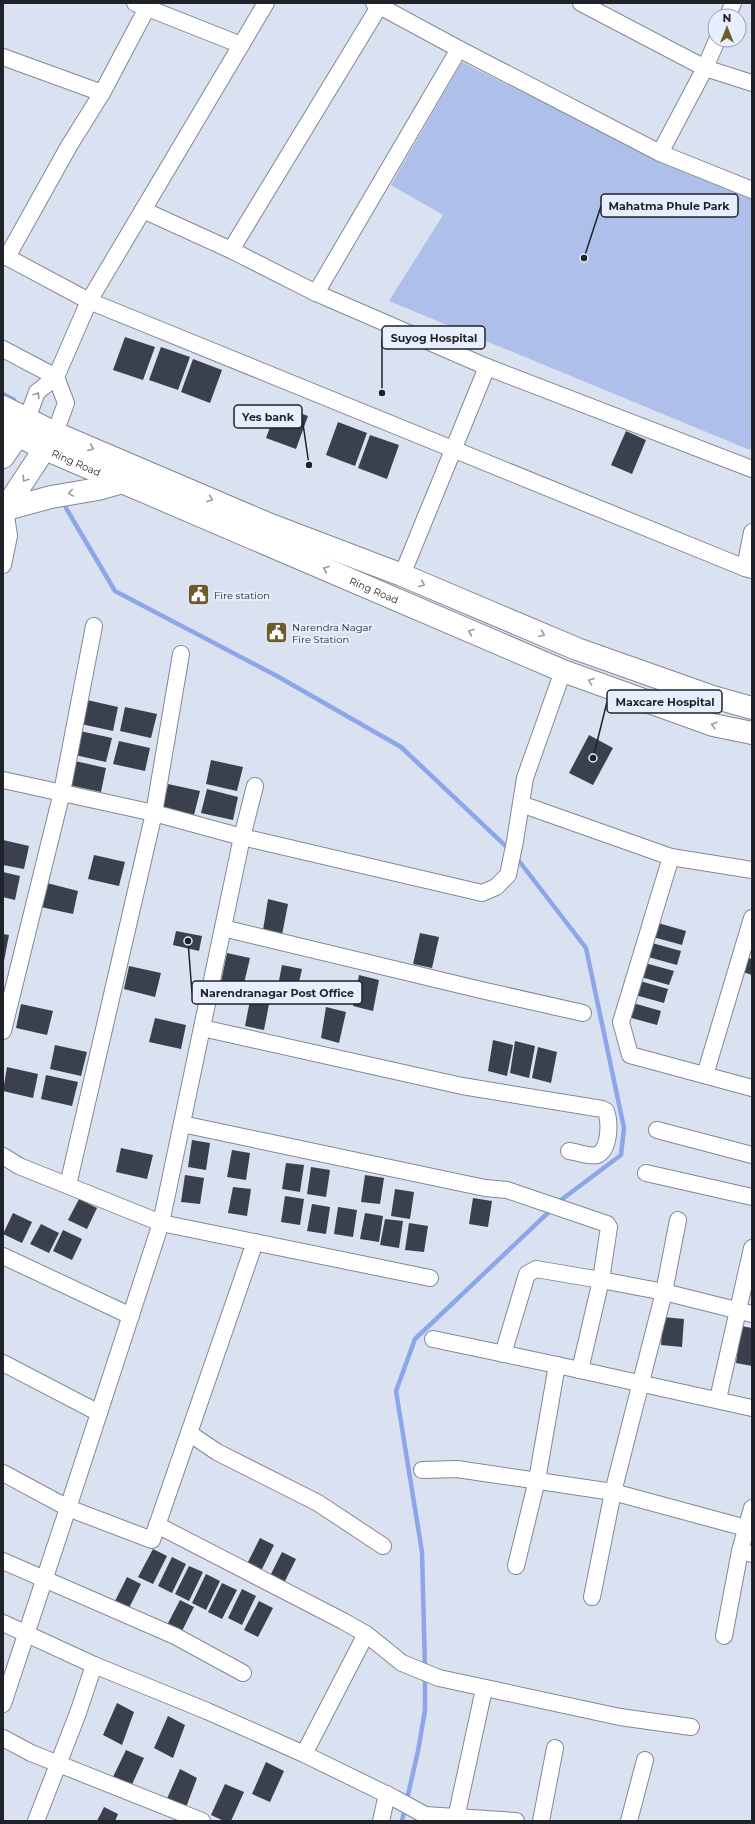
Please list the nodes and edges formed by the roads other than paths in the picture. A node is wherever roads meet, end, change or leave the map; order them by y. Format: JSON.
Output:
{"nodes":[{"id":1,"x":266,"y":3,"type":"edge"},
{"id":2,"x":581,"y":3,"type":"edge"},
{"id":3,"x":377,"y":4,"type":"edge"},
{"id":4,"x":141,"y":5,"type":"edge"},
{"id":5,"x":241,"y":45,"type":"junction"},
{"id":6,"x":714,"y":48,"type":"edge"},
{"id":7,"x":459,"y":49,"type":"junction"},
{"id":8,"x":3,"y":56,"type":"edge"},
{"id":9,"x":705,"y":68,"type":"junction"},
{"id":10,"x":752,"y":83,"type":"edge"},
{"id":11,"x":102,"y":93,"type":"junction"},
{"id":12,"x":660,"y":153,"type":"junction"},
{"id":13,"x":752,"y":190,"type":"edge"},
{"id":14,"x":143,"y":210,"type":"junction"},
{"id":15,"x":231,"y":250,"type":"junction"},
{"id":16,"x":5,"y":256,"type":"edge"},
{"id":17,"x":316,"y":293,"type":"junction"},
{"id":18,"x":89,"y":301,"type":"junction"},
{"id":19,"x":3,"y":349,"type":"edge"},
{"id":20,"x":487,"y":367,"type":"junction"},
{"id":21,"x":56,"y":377,"type":"junction"},
{"id":22,"x":3,"y":407,"type":"edge"},
{"id":23,"x":16,"y":427,"type":"edge"},
{"id":24,"x":50,"y":441,"type":"junction"},
{"id":25,"x":454,"y":450,"type":"junction"},
{"id":26,"x":3,"y":457,"type":"edge"},
{"id":27,"x":752,"y":469,"type":"edge"},
{"id":28,"x":123,"y":482,"type":"junction"},
{"id":29,"x":4,"y":510,"type":"edge"},
{"id":30,"x":752,"y":532,"type":"edge"},
{"id":31,"x":3,"y":565,"type":"edge"},
{"id":32,"x":748,"y":569,"type":"edge"},
{"id":33,"x":402,"y":576,"type":"junction"},
{"id":34,"x":94,"y":626,"type":"dead end"},
{"id":35,"x":181,"y":654,"type":"dead end"},
{"id":36,"x":563,"y":671,"type":"junction"},
{"id":37,"x":752,"y":708,"type":"edge"},
{"id":38,"x":752,"y":733,"type":"edge"},
{"id":39,"x":3,"y":780,"type":"edge"},
{"id":40,"x":255,"y":786,"type":"dead end"},
{"id":41,"x":62,"y":792,"type":"junction"},
{"id":42,"x":521,"y":804,"type":"junction"},
{"id":43,"x":154,"y":813,"type":"junction"},
{"id":44,"x":242,"y":836,"type":"junction"},
{"id":45,"x":671,"y":857,"type":"junction"},
{"id":46,"x":752,"y":870,"type":"edge"},
{"id":47,"x":752,"y":918,"type":"edge"},
{"id":48,"x":223,"y":928,"type":"junction"},
{"id":49,"x":583,"y":1013,"type":"dead end"},
{"id":50,"x":202,"y":1028,"type":"junction"},
{"id":51,"x":3,"y":1031,"type":"edge"},
{"id":52,"x":704,"y":1075,"type":"junction"},
{"id":53,"x":752,"y":1088,"type":"edge"},
{"id":54,"x":182,"y":1124,"type":"junction"},
{"id":55,"x":656,"y":1130,"type":"dead end"},
{"id":56,"x":569,"y":1151,"type":"dead end"},
{"id":57,"x":752,"y":1155,"type":"edge"},
{"id":58,"x":3,"y":1156,"type":"edge"},
{"id":59,"x":646,"y":1173,"type":"dead end"},
{"id":60,"x":68,"y":1186,"type":"junction"},
{"id":61,"x":752,"y":1197,"type":"edge"},
{"id":62,"x":678,"y":1220,"type":"dead end"},
{"id":63,"x":161,"y":1223,"type":"junction"},
{"id":64,"x":255,"y":1242,"type":"junction"},
{"id":65,"x":752,"y":1248,"type":"edge"},
{"id":66,"x":3,"y":1256,"type":"edge"},
{"id":67,"x":430,"y":1278,"type":"dead end"},
{"id":68,"x":601,"y":1280,"type":"junction"},
{"id":69,"x":664,"y":1292,"type":"junction"},
{"id":70,"x":745,"y":1312,"type":"edge"},
{"id":71,"x":130,"y":1316,"type":"junction"},
{"id":72,"x":433,"y":1339,"type":"dead end"},
{"id":73,"x":504,"y":1354,"type":"junction"},
{"id":74,"x":3,"y":1363,"type":"edge"},
{"id":75,"x":557,"y":1365,"type":"junction"},
{"id":76,"x":580,"y":1370,"type":"junction"},
{"id":77,"x":640,"y":1383,"type":"junction"},
{"id":78,"x":718,"y":1400,"type":"junction"},
{"id":79,"x":752,"y":1408,"type":"edge"},
{"id":80,"x":99,"y":1413,"type":"junction"},
{"id":81,"x":189,"y":1433,"type":"junction"},
{"id":82,"x":422,"y":1470,"type":"dead end"},
{"id":83,"x":3,"y":1473,"type":"edge"},
{"id":84,"x":537,"y":1480,"type":"junction"},
{"id":85,"x":613,"y":1492,"type":"junction"},
{"id":86,"x":68,"y":1508,"type":"junction"},
{"id":87,"x":752,"y":1508,"type":"edge"},
{"id":88,"x":157,"y":1525,"type":"junction"},
{"id":89,"x":746,"y":1528,"type":"junction"},
{"id":90,"x":383,"y":1546,"type":"dead end"},
{"id":91,"x":746,"y":1552,"type":"edge"},
{"id":92,"x":3,"y":1562,"type":"edge"},
{"id":93,"x":516,"y":1566,"type":"dead end"},
{"id":94,"x":44,"y":1580,"type":"junction"},
{"id":95,"x":592,"y":1597,"type":"dead end"},
{"id":96,"x":3,"y":1623,"type":"edge"},
{"id":97,"x":27,"y":1633,"type":"junction"},
{"id":98,"x":366,"y":1634,"type":"junction"},
{"id":99,"x":724,"y":1636,"type":"dead end"},
{"id":100,"x":94,"y":1665,"type":"junction"},
{"id":101,"x":243,"y":1673,"type":"dead end"},
{"id":102,"x":484,"y":1689,"type":"junction"},
{"id":103,"x":3,"y":1704,"type":"edge"},
{"id":104,"x":691,"y":1727,"type":"dead end"},
{"id":105,"x":3,"y":1738,"type":"edge"},
{"id":106,"x":555,"y":1748,"type":"dead end"},
{"id":107,"x":304,"y":1754,"type":"junction"},
{"id":108,"x":644,"y":1760,"type":"dead end"},
{"id":109,"x":57,"y":1764,"type":"junction"},
{"id":110,"x":390,"y":1796,"type":"junction"},
{"id":111,"x":456,"y":1818,"type":"junction"},
{"id":112,"x":473,"y":1820,"type":"edge"},
{"id":113,"x":36,"y":1821,"type":"edge"},
{"id":114,"x":202,"y":1821,"type":"edge"},
{"id":115,"x":381,"y":1821,"type":"edge"},
{"id":116,"x":516,"y":1821,"type":"edge"},
{"id":117,"x":541,"y":1821,"type":"edge"},
{"id":118,"x":629,"y":1821,"type":"edge"}],
"edges":[{"from":1,"to":5,"type":"street"},
{"from":2,"to":9,"type":"street"},
{"from":3,"to":7,"type":"street"},
{"from":3,"to":15,"type":"street"},
{"from":4,"to":5,"type":"street"},
{"from":4,"to":11,"type":"street"},
{"from":5,"to":14,"type":"street"},
{"from":6,"to":9,"type":"street"},
{"from":7,"to":12,"type":"street"},
{"from":7,"to":17,"type":"street"},
{"from":8,"to":11,"type":"street"},
{"from":9,"to":10,"type":"street"},
{"from":9,"to":12,"type":"street"},
{"from":11,"to":16,"type":"street"},
{"from":12,"to":13,"type":"street"},
{"from":14,"to":15,"type":"street"},
{"from":14,"to":18,"type":"street"},
{"from":15,"to":17,"type":"street"},
{"from":16,"to":18,"type":"street"},
{"from":17,"to":20,"type":"street"},
{"from":18,"to":21,"type":"street"},
{"from":18,"to":25,"type":"street"},
{"from":19,"to":21,"type":"street"},
{"from":20,"to":25,"type":"street"},
{"from":20,"to":27,"type":"street"},
{"from":23,"to":21,"type":"street","one_way":true},
{"from":21,"to":24,"type":"street"},
{"from":22,"to":23,"type":"main road","name":"Ring Road"},
{"from":23,"to":24,"type":"main road","name":"Ring Road"},
{"from":23,"to":26,"type":"main road"},
{"from":24,"to":28,"type":"main road","name":"Ring Road"},
{"from":24,"to":29,"type":"main road","one_way":true},
{"from":24,"to":33,"type":"main road","name":"Ring Road","one_way":true},
{"from":25,"to":32,"type":"street"},
{"from":25,"to":33,"type":"street"},
{"from":28,"to":29,"type":"main road","one_way":true},
{"from":36,"to":28,"type":"main road","name":"Ring Road","one_way":true},
{"from":29,"to":31,"type":"street"},
{"from":30,"to":32,"type":"street"},
{"from":33,"to":37,"type":"main road","name":"Ring Road","one_way":true},
{"from":34,"to":41,"type":"street"},
{"from":35,"to":43,"type":"street"},
{"from":38,"to":36,"type":"main road","name":"Ring Road","one_way":true},
{"from":36,"to":42,"type":"street"},
{"from":39,"to":41,"type":"street"},
{"from":40,"to":44,"type":"street"},
{"from":41,"to":43,"type":"street"},
{"from":41,"to":51,"type":"street"},
{"from":42,"to":44,"type":"street"},
{"from":42,"to":45,"type":"street"},
{"from":43,"to":44,"type":"street"},
{"from":43,"to":60,"type":"street"},
{"from":44,"to":48,"type":"street"},
{"from":45,"to":46,"type":"street"},
{"from":45,"to":52,"type":"street"},
{"from":47,"to":52,"type":"street"},
{"from":48,"to":49,"type":"street"},
{"from":48,"to":50,"type":"street"},
{"from":50,"to":54,"type":"street"},
{"from":50,"to":56,"type":"street"},
{"from":52,"to":53,"type":"street"},
{"from":54,"to":63,"type":"street"},
{"from":54,"to":68,"type":"street"},
{"from":55,"to":57,"type":"street"},
{"from":58,"to":60,"type":"street"},
{"from":59,"to":61,"type":"street"},
{"from":60,"to":63,"type":"street"},
{"from":62,"to":69,"type":"street"},
{"from":63,"to":64,"type":"street"},
{"from":63,"to":71,"type":"street"},
{"from":64,"to":67,"type":"street"},
{"from":64,"to":81,"type":"street"},
{"from":65,"to":70,"type":"street"},
{"from":66,"to":71,"type":"street"},
{"from":68,"to":69,"type":"street"},
{"from":68,"to":73,"type":"street"},
{"from":68,"to":76,"type":"street"},
{"from":69,"to":70,"type":"street"},
{"from":69,"to":77,"type":"street"},
{"from":70,"to":78,"type":"street"},
{"from":71,"to":80,"type":"street"},
{"from":72,"to":73,"type":"street"},
{"from":73,"to":75,"type":"street"},
{"from":74,"to":80,"type":"street"},
{"from":75,"to":76,"type":"street"},
{"from":75,"to":84,"type":"street"},
{"from":76,"to":77,"type":"street"},
{"from":77,"to":78,"type":"street"},
{"from":77,"to":85,"type":"street"},
{"from":78,"to":79,"type":"street"},
{"from":80,"to":86,"type":"street"},
{"from":81,"to":88,"type":"street"},
{"from":81,"to":90,"type":"street"},
{"from":82,"to":84,"type":"street"},
{"from":83,"to":86,"type":"street"},
{"from":84,"to":85,"type":"street"},
{"from":84,"to":93,"type":"street"},
{"from":85,"to":89,"type":"street"},
{"from":85,"to":95,"type":"street"},
{"from":86,"to":88,"type":"street"},
{"from":86,"to":94,"type":"street"},
{"from":87,"to":89,"type":"street"},
{"from":88,"to":98,"type":"street"},
{"from":89,"to":91,"type":"street"},
{"from":91,"to":99,"type":"street"},
{"from":92,"to":94,"type":"street"},
{"from":94,"to":97,"type":"street"},
{"from":94,"to":101,"type":"street"},
{"from":96,"to":97,"type":"street"},
{"from":97,"to":100,"type":"street"},
{"from":97,"to":103,"type":"street"},
{"from":98,"to":102,"type":"street"},
{"from":98,"to":107,"type":"street"},
{"from":100,"to":107,"type":"street"},
{"from":100,"to":109,"type":"street"},
{"from":102,"to":104,"type":"street"},
{"from":102,"to":111,"type":"street"},
{"from":105,"to":109,"type":"street"},
{"from":106,"to":117,"type":"street"},
{"from":107,"to":110,"type":"street"},
{"from":108,"to":118,"type":"street"},
{"from":109,"to":113,"type":"street"},
{"from":109,"to":114,"type":"street"},
{"from":110,"to":111,"type":"street"},
{"from":110,"to":115,"type":"street"},
{"from":111,"to":112,"type":"street"},
{"from":112,"to":116,"type":"street"}]}
